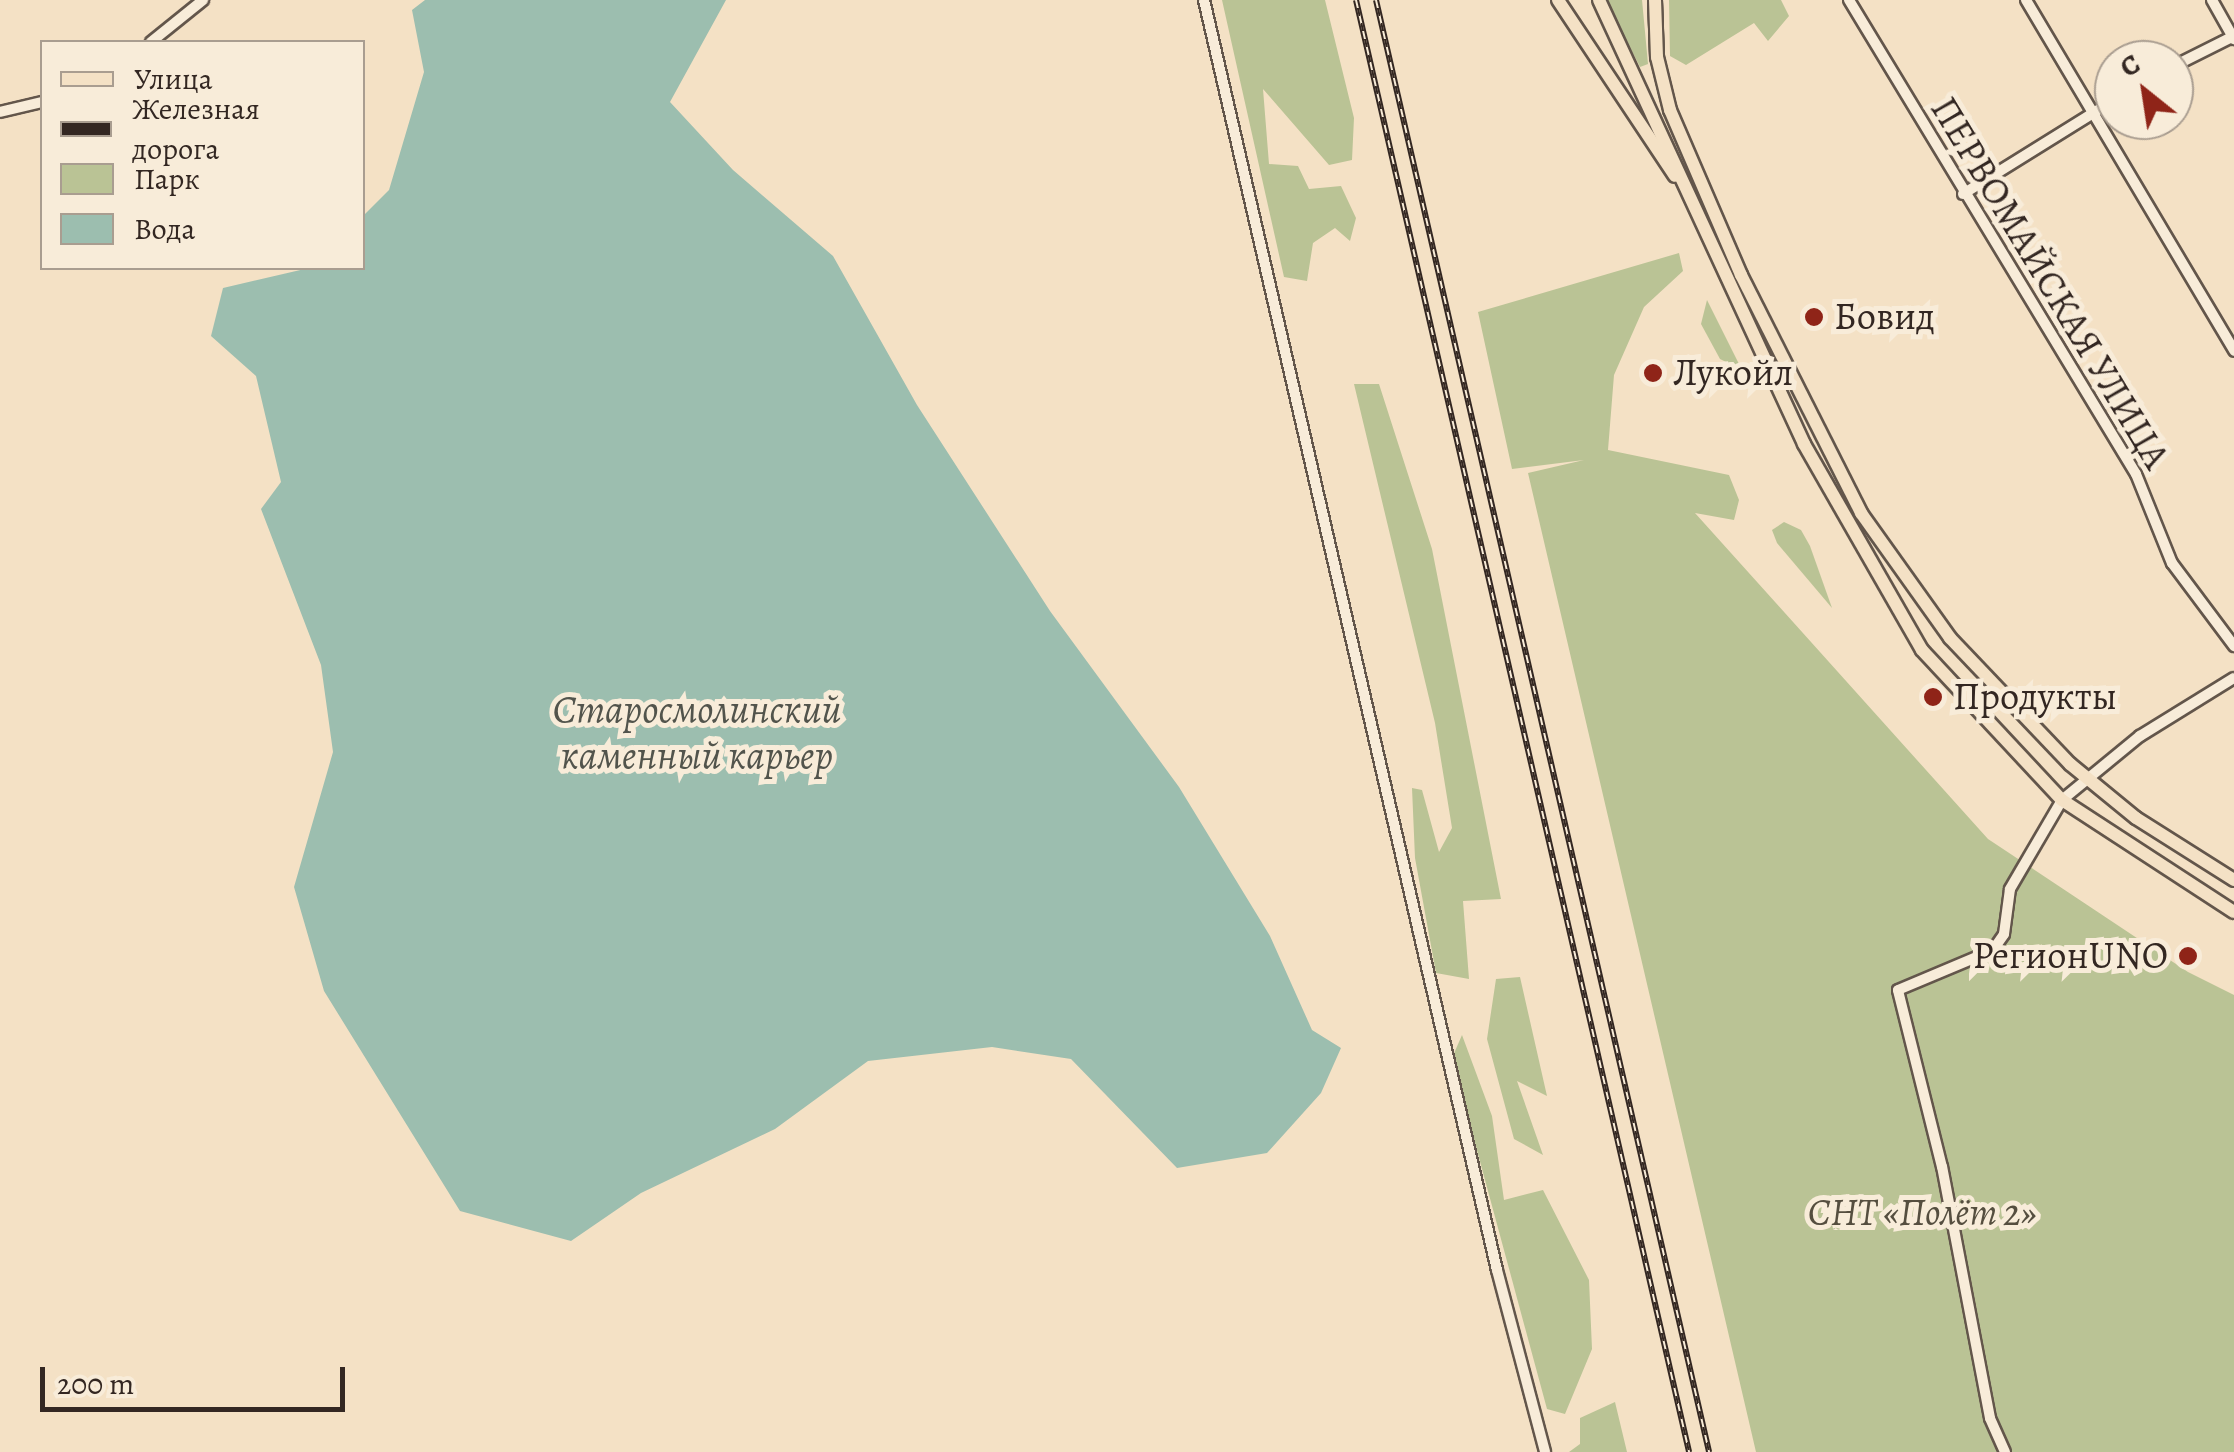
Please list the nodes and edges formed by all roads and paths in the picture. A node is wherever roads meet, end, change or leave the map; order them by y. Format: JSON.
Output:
{"nodes":[{"id":1,"x":203,"y":0,"type":"edge"},
{"id":2,"x":1204,"y":0,"type":"edge"},
{"id":3,"x":1558,"y":0,"type":"edge"},
{"id":4,"x":1599,"y":0,"type":"edge"},
{"id":5,"x":1655,"y":0,"type":"edge"},
{"id":6,"x":1849,"y":0,"type":"edge"},
{"id":7,"x":2026,"y":0,"type":"edge"},
{"id":8,"x":2212,"y":0,"type":"edge"},
{"id":9,"x":2234,"y":37,"type":"edge"},
{"id":10,"x":153,"y":40,"type":"edge"},
{"id":11,"x":2194,"y":56,"type":"edge"},
{"id":12,"x":40,"y":102,"type":"edge"},
{"id":13,"x":0,"y":112,"type":"edge"},
{"id":14,"x":2094,"y":112,"type":"joint"},
{"id":15,"x":2110,"y":140,"type":"edge"},
{"id":16,"x":1963,"y":194,"type":"junction"},
{"id":17,"x":1691,"y":198,"type":"junction"},
{"id":18,"x":2234,"y":351,"type":"edge"},
{"id":19,"x":2234,"y":646,"type":"edge"},
{"id":20,"x":2234,"y":678,"type":"edge"},
{"id":21,"x":2087,"y":779,"type":"junction"},
{"id":22,"x":2062,"y":800,"type":"junction"},
{"id":23,"x":2234,"y":880,"type":"edge"},
{"id":24,"x":2234,"y":912,"type":"edge"},
{"id":25,"x":1545,"y":1452,"type":"edge"},
{"id":26,"x":2005,"y":1452,"type":"edge"}],
"edges":[{"from":1,"to":10,"type":"street"},
{"from":2,"to":25,"type":"street"},
{"from":3,"to":17,"type":"main road"},
{"from":4,"to":17,"type":"main road"},
{"from":5,"to":21,"type":"main road"},
{"from":6,"to":16,"type":"street","name":"ПЕРВОМАЙСКАЯ УЛИЦА"},
{"from":7,"to":14,"type":"street"},
{"from":8,"to":9,"type":"street"},
{"from":9,"to":11,"type":"street"},
{"from":12,"to":13,"type":"street"},
{"from":14,"to":16,"type":"street"},
{"from":15,"to":18,"type":"street"},
{"from":16,"to":19,"type":"street","name":"ПЕРВОМАЙСКАЯ УЛИЦА"},
{"from":17,"to":22,"type":"main road"},
{"from":20,"to":21,"type":"street"},
{"from":21,"to":22,"type":"street"},
{"from":21,"to":23,"type":"main road"},
{"from":22,"to":24,"type":"main road"},
{"from":22,"to":26,"type":"street"}]}
